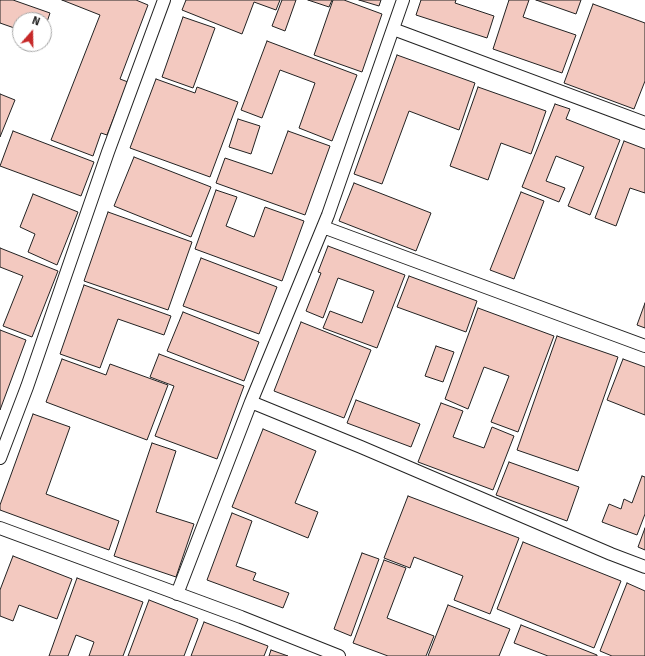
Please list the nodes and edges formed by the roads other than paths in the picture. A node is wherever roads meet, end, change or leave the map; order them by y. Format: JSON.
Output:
{"nodes":[{"id":1,"x":164,"y":0,"type":"edge"},
{"id":2,"x":403,"y":0,"type":"edge"},
{"id":3,"x":393,"y":28,"type":"junction"},
{"id":4,"x":645,"y":123,"type":"edge"},
{"id":5,"x":323,"y":227,"type":"junction"},
{"id":6,"x":645,"y":346,"type":"edge"},
{"id":7,"x":251,"y":402,"type":"junction"},
{"id":8,"x":0,"y":458,"type":"edge"},
{"id":9,"x":0,"y":528,"type":"edge"},
{"id":10,"x":645,"y":567,"type":"edge"},
{"id":11,"x":177,"y":594,"type":"junction"},
{"id":12,"x":339,"y":656,"type":"edge"}],
"edges":[{"from":1,"to":8,"type":"lane"},
{"from":2,"to":3,"type":"lane"},
{"from":3,"to":4,"type":"lane"},
{"from":3,"to":5,"type":"lane"},
{"from":5,"to":6,"type":"lane"},
{"from":5,"to":7,"type":"lane"},
{"from":7,"to":10,"type":"lane"},
{"from":7,"to":11,"type":"lane"},
{"from":9,"to":11,"type":"lane"},
{"from":11,"to":12,"type":"lane"}]}
